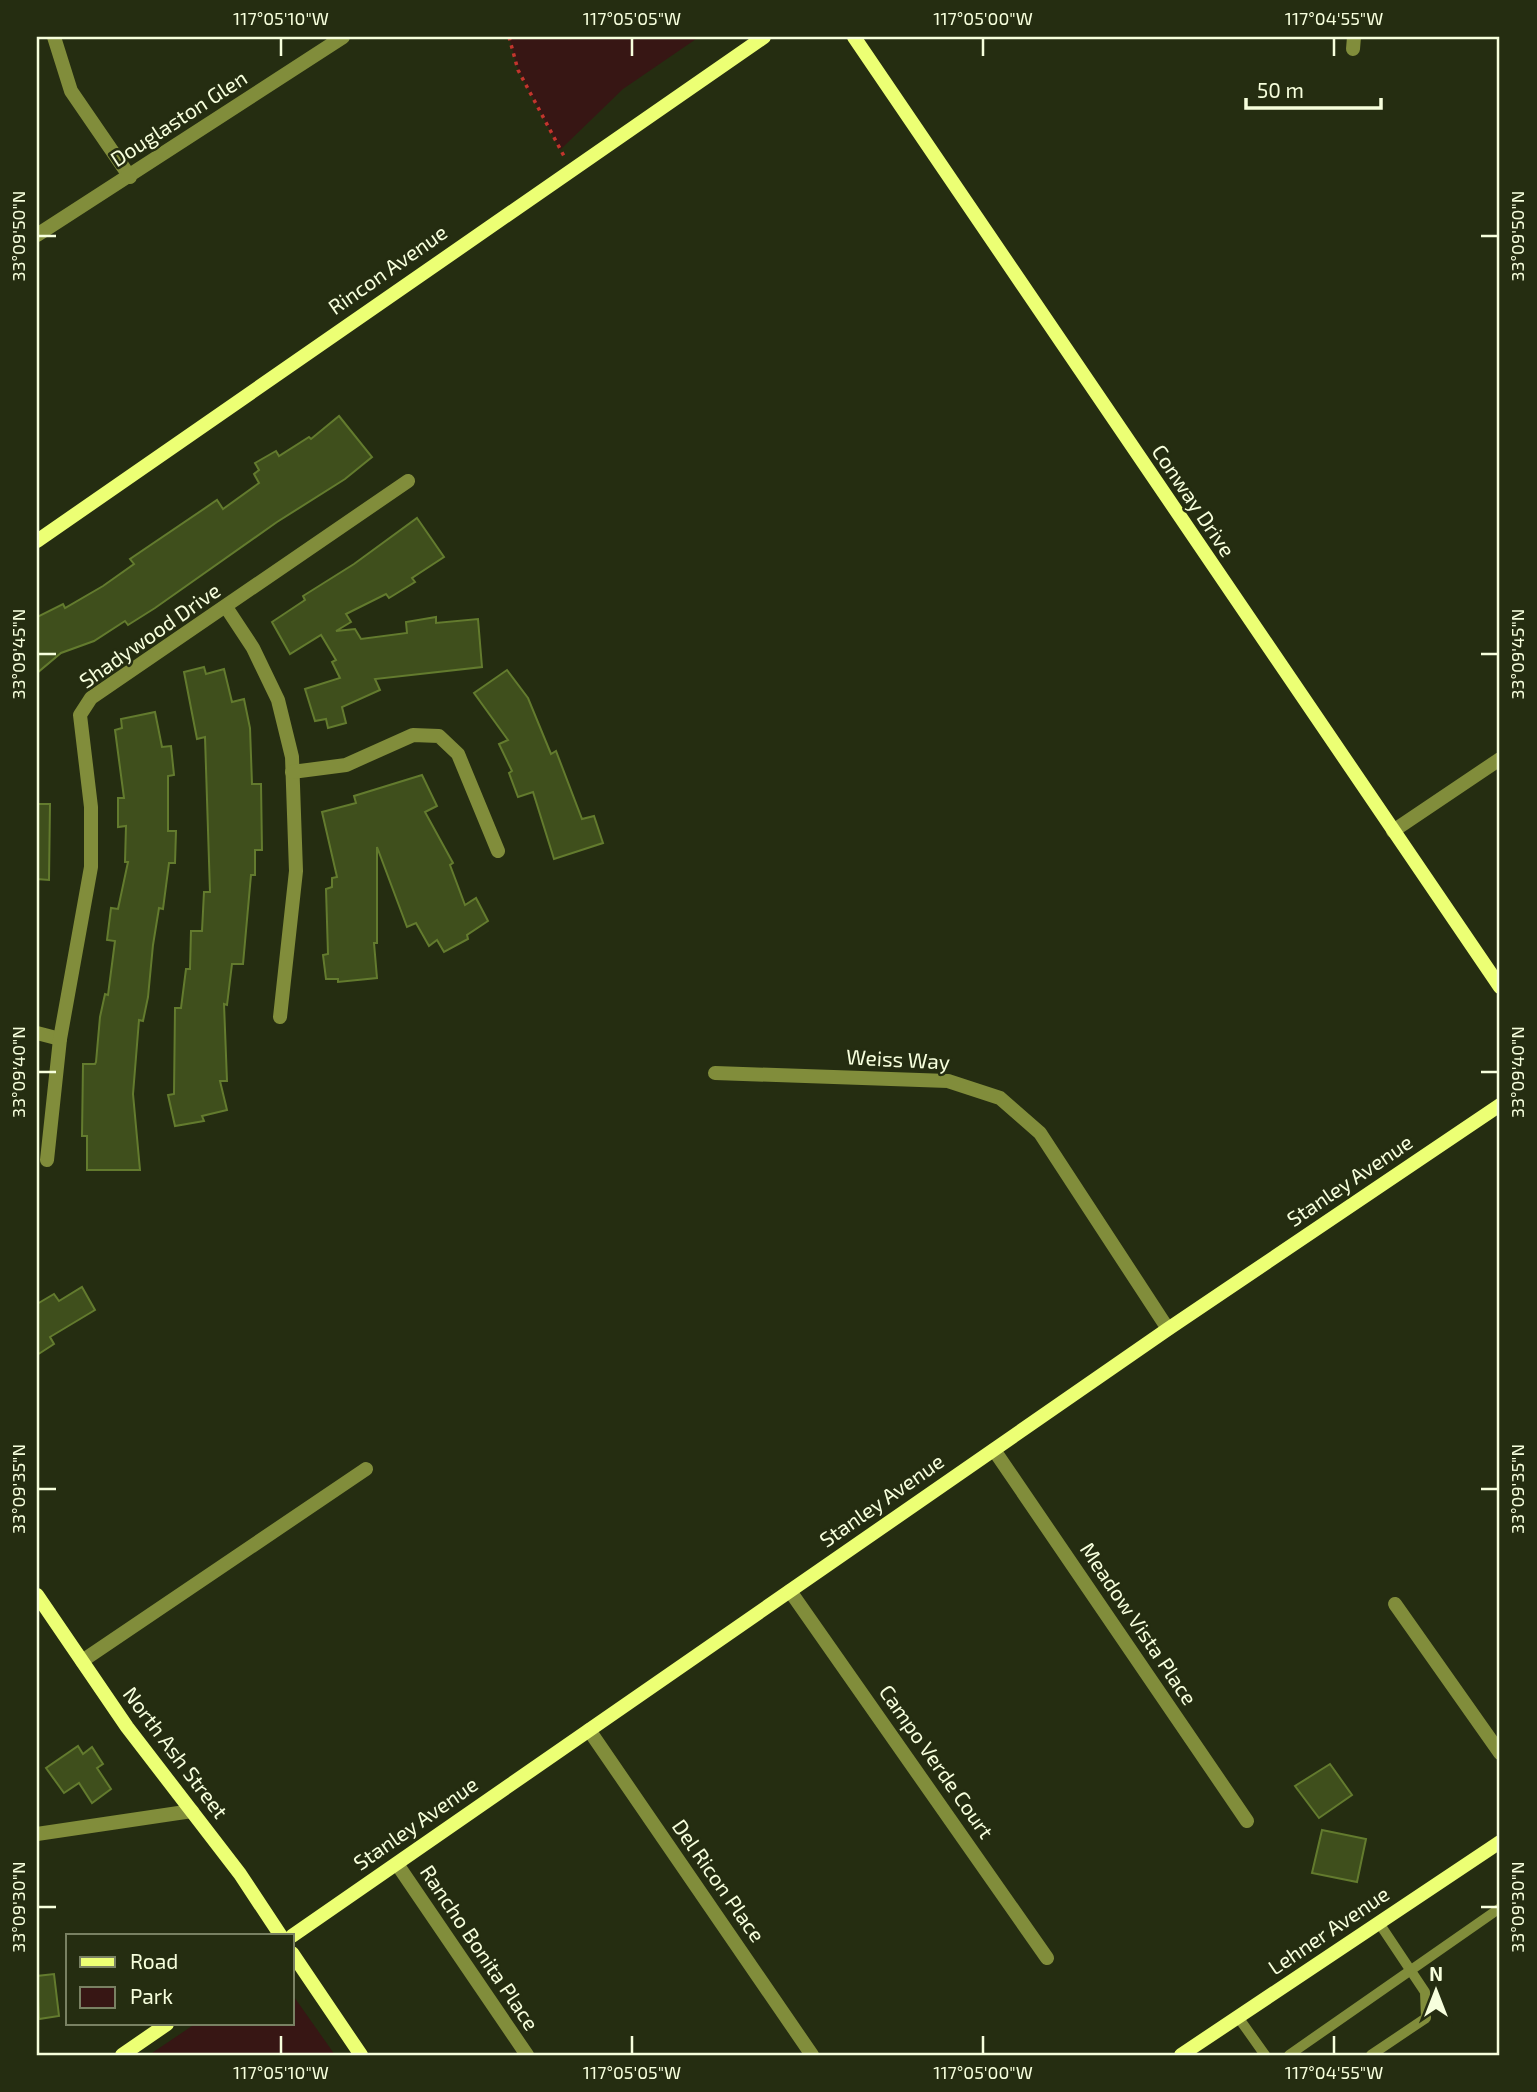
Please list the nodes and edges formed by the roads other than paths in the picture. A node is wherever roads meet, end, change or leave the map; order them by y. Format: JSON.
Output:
{"nodes":[{"id":1,"x":54,"y":37,"type":"edge"},
{"id":2,"x":343,"y":37,"type":"edge"},
{"id":3,"x":765,"y":37,"type":"edge"},
{"id":4,"x":854,"y":37,"type":"edge"},
{"id":5,"x":130,"y":177,"type":"junction"},
{"id":6,"x":37,"y":235,"type":"edge"},
{"id":7,"x":408,"y":481,"type":"dead end"},
{"id":8,"x":37,"y":541,"type":"edge"},
{"id":9,"x":226,"y":607,"type":"junction"},
{"id":10,"x":1500,"y":759,"type":"edge"},
{"id":11,"x":292,"y":772,"type":"junction"},
{"id":12,"x":1394,"y":831,"type":"junction"},
{"id":13,"x":498,"y":851,"type":"dead end"},
{"id":14,"x":1500,"y":987,"type":"edge"},
{"id":15,"x":280,"y":1017,"type":"dead end"},
{"id":16,"x":37,"y":1033,"type":"edge"},
{"id":17,"x":60,"y":1039,"type":"junction"},
{"id":18,"x":715,"y":1073,"type":"dead end"},
{"id":19,"x":1500,"y":1105,"type":"edge"},
{"id":20,"x":47,"y":1160,"type":"dead end"},
{"id":21,"x":1168,"y":1329,"type":"junction"},
{"id":22,"x":994,"y":1450,"type":"junction"},
{"id":23,"x":366,"y":1469,"type":"dead end"},
{"id":24,"x":790,"y":1591,"type":"junction"},
{"id":25,"x":37,"y":1595,"type":"edge"},
{"id":26,"x":1395,"y":1604,"type":"dead end"},
{"id":27,"x":82,"y":1661,"type":"junction"},
{"id":28,"x":589,"y":1730,"type":"junction"},
{"id":29,"x":1500,"y":1753,"type":"edge"},
{"id":30,"x":192,"y":1811,"type":"junction"},
{"id":31,"x":1247,"y":1821,"type":"dead end"},
{"id":32,"x":37,"y":1833,"type":"edge"},
{"id":33,"x":1500,"y":1842,"type":"edge"},
{"id":34,"x":397,"y":1864,"type":"junction"},
{"id":35,"x":1500,"y":1908,"type":"edge"},
{"id":36,"x":1379,"y":1923,"type":"junction"},
{"id":37,"x":280,"y":1934,"type":"edge"},
{"id":38,"x":294,"y":1935,"type":"edge"},
{"id":39,"x":294,"y":1956,"type":"edge"},
{"id":40,"x":1047,"y":1958,"type":"dead end"},
{"id":41,"x":1411,"y":1971,"type":"junction"},
{"id":42,"x":1238,"y":2017,"type":"junction"},
{"id":43,"x":166,"y":2025,"type":"edge"},
{"id":44,"x":122,"y":2055,"type":"edge"},
{"id":45,"x":361,"y":2055,"type":"edge"},
{"id":46,"x":527,"y":2055,"type":"edge"},
{"id":47,"x":813,"y":2055,"type":"edge"},
{"id":48,"x":1181,"y":2055,"type":"edge"},
{"id":49,"x":1265,"y":2055,"type":"edge"},
{"id":50,"x":1289,"y":2055,"type":"edge"},
{"id":51,"x":1371,"y":2055,"type":"edge"}],
"edges":[{"from":1,"to":5,"type":"street"},
{"from":2,"to":5,"type":"street","name":"Douglaston Glen"},
{"from":3,"to":8,"type":"street","name":"Rincon Avenue"},
{"from":4,"to":12,"type":"street","name":"Conway Drive"},
{"from":5,"to":6,"type":"street","name":"Douglaston Glen"},
{"from":7,"to":9,"type":"street","name":"Shadywood Drive"},
{"from":9,"to":11,"type":"street"},
{"from":9,"to":17,"type":"street","name":"Shadywood Drive"},
{"from":10,"to":12,"type":"street"},
{"from":11,"to":13,"type":"street"},
{"from":11,"to":15,"type":"street"},
{"from":12,"to":14,"type":"street","name":"Conway Drive"},
{"from":16,"to":17,"type":"street"},
{"from":17,"to":20,"type":"street","name":"Shadywood Drive"},
{"from":18,"to":21,"type":"street","name":"Weiss Way"},
{"from":19,"to":21,"type":"street","name":"Stanley Avenue"},
{"from":21,"to":22,"type":"street","name":"Stanley Avenue"},
{"from":22,"to":24,"type":"street","name":"Stanley Avenue"},
{"from":22,"to":31,"type":"street","name":"Meadow Vista Place"},
{"from":23,"to":27,"type":"street"},
{"from":24,"to":28,"type":"street","name":"Stanley Avenue"},
{"from":24,"to":40,"type":"street","name":"Campo Verde Court"},
{"from":25,"to":27,"type":"street","name":"North Ash Street"},
{"from":26,"to":29,"type":"street"},
{"from":27,"to":30,"type":"street","name":"North Ash Street"},
{"from":28,"to":34,"type":"street","name":"Stanley Avenue"},
{"from":28,"to":47,"type":"street","name":"Del Ricon Place"},
{"from":30,"to":32,"type":"street"},
{"from":30,"to":37,"type":"street","name":"North Ash Street"},
{"from":33,"to":36,"type":"street","name":"Lehner Avenue"},
{"from":34,"to":38,"type":"street","name":"Stanley Avenue"},
{"from":34,"to":46,"type":"street","name":"Rancho Bonita Place"},
{"from":35,"to":41,"type":"lane"},
{"from":36,"to":41,"type":"lane"},
{"from":36,"to":42,"type":"street","name":"Lehner Avenue"},
{"from":39,"to":45,"type":"street"},
{"from":41,"to":50,"type":"lane"},
{"from":41,"to":51,"type":"lane"},
{"from":42,"to":48,"type":"street","name":"Lehner Avenue"},
{"from":42,"to":49,"type":"lane"},
{"from":43,"to":44,"type":"street"}]}
